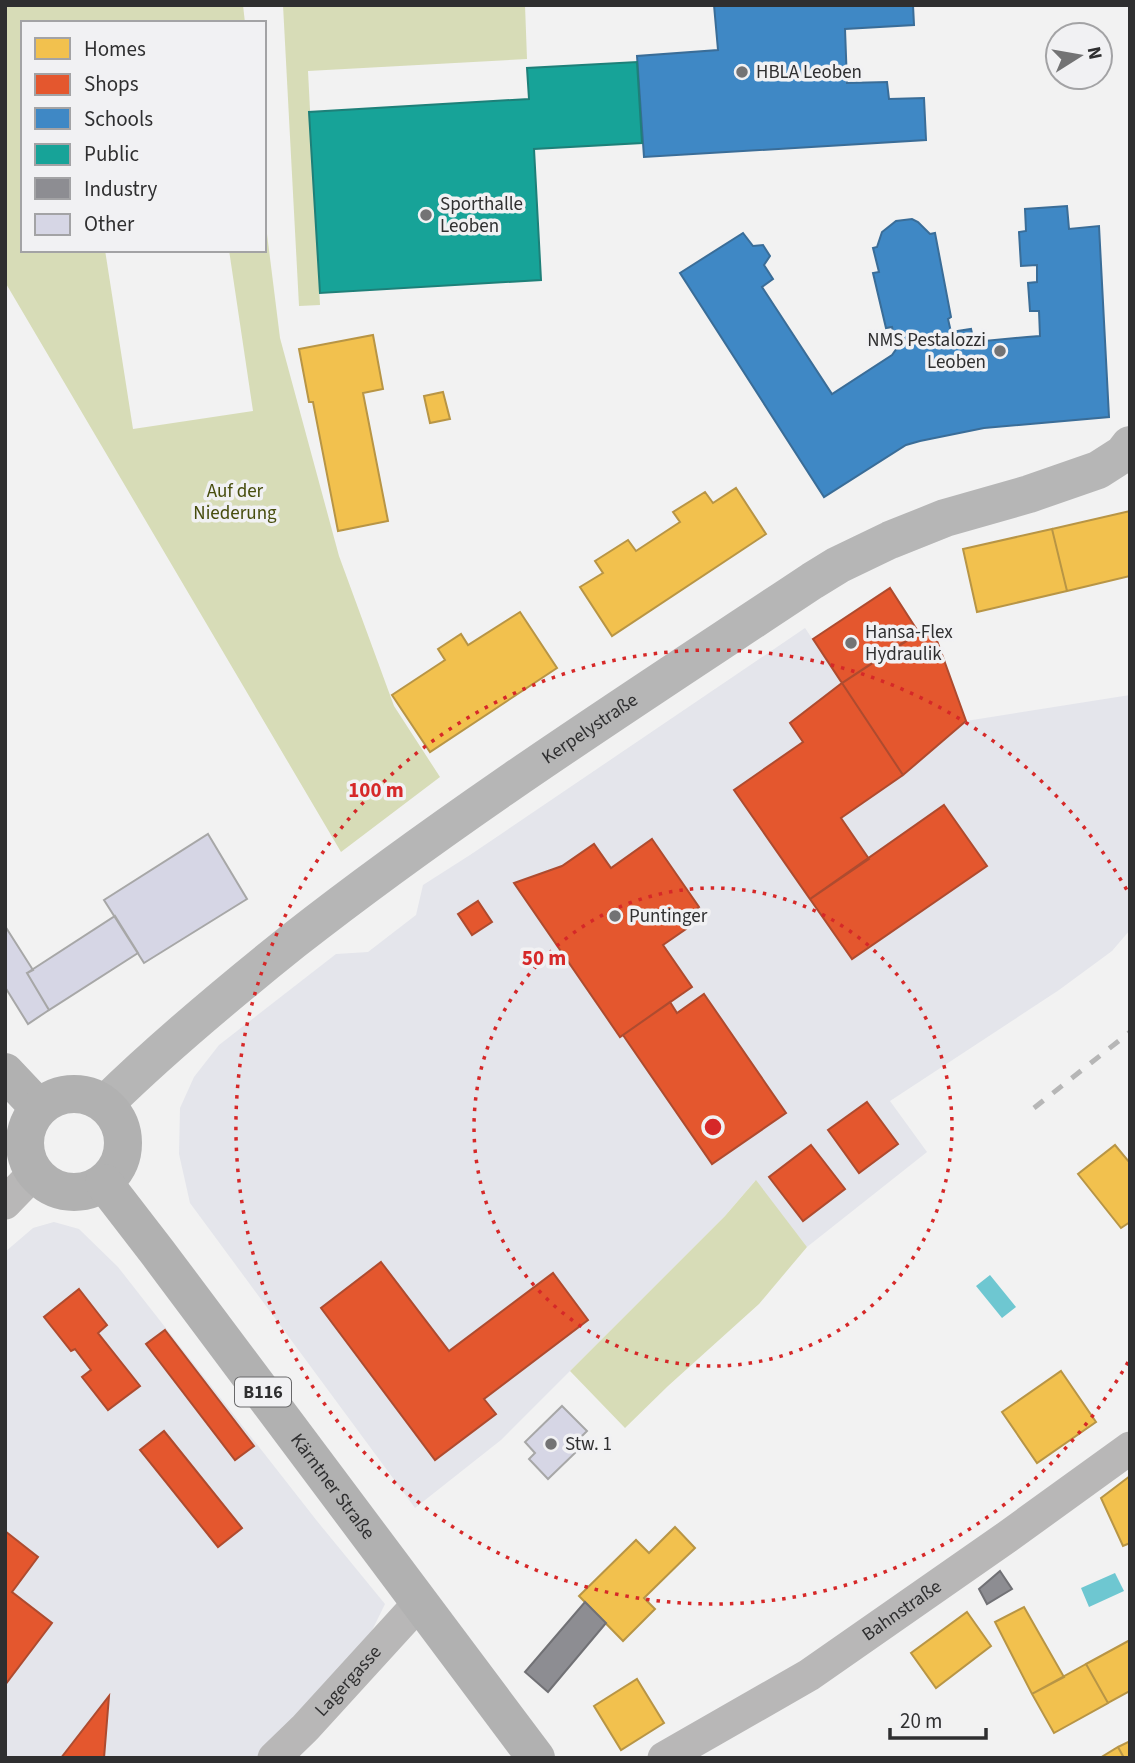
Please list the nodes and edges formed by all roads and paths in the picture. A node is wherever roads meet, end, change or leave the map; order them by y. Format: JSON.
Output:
{"nodes":[{"id":1,"x":1130,"y":445,"type":"edge"},
{"id":2,"x":5,"y":1072,"type":"edge"},
{"id":3,"x":104,"y":1104,"type":"junction"},
{"id":4,"x":39,"y":1108,"type":"junction"},
{"id":5,"x":34,"y":1173,"type":"junction"},
{"id":6,"x":104,"y":1184,"type":"junction"},
{"id":7,"x":5,"y":1203,"type":"edge"},
{"id":8,"x":1130,"y":1448,"type":"edge"},
{"id":9,"x":420,"y":1602,"type":"junction"},
{"id":10,"x":274,"y":1758,"type":"edge"},
{"id":11,"x":536,"y":1758,"type":"edge"},
{"id":12,"x":664,"y":1758,"type":"edge"}],
"edges":[{"from":1,"to":3,"type":"main road","name":"Kerpelystraße"},
{"from":2,"to":4,"type":"main road"},
{"from":3,"to":4,"type":"main road"},
{"from":3,"to":6,"type":"main road"},
{"from":4,"to":5,"type":"main road"},
{"from":5,"to":6,"type":"main road"},
{"from":5,"to":7,"type":"street"},
{"from":6,"to":9,"type":"main road","name":"Kärntner Straße","number":"B116"},
{"from":8,"to":12,"type":"street","name":"Bahnstraße"},
{"from":9,"to":10,"type":"street","name":"Lagergasse"},
{"from":9,"to":11,"type":"main road","name":"Kärntner Straße","number":"B116"}]}
